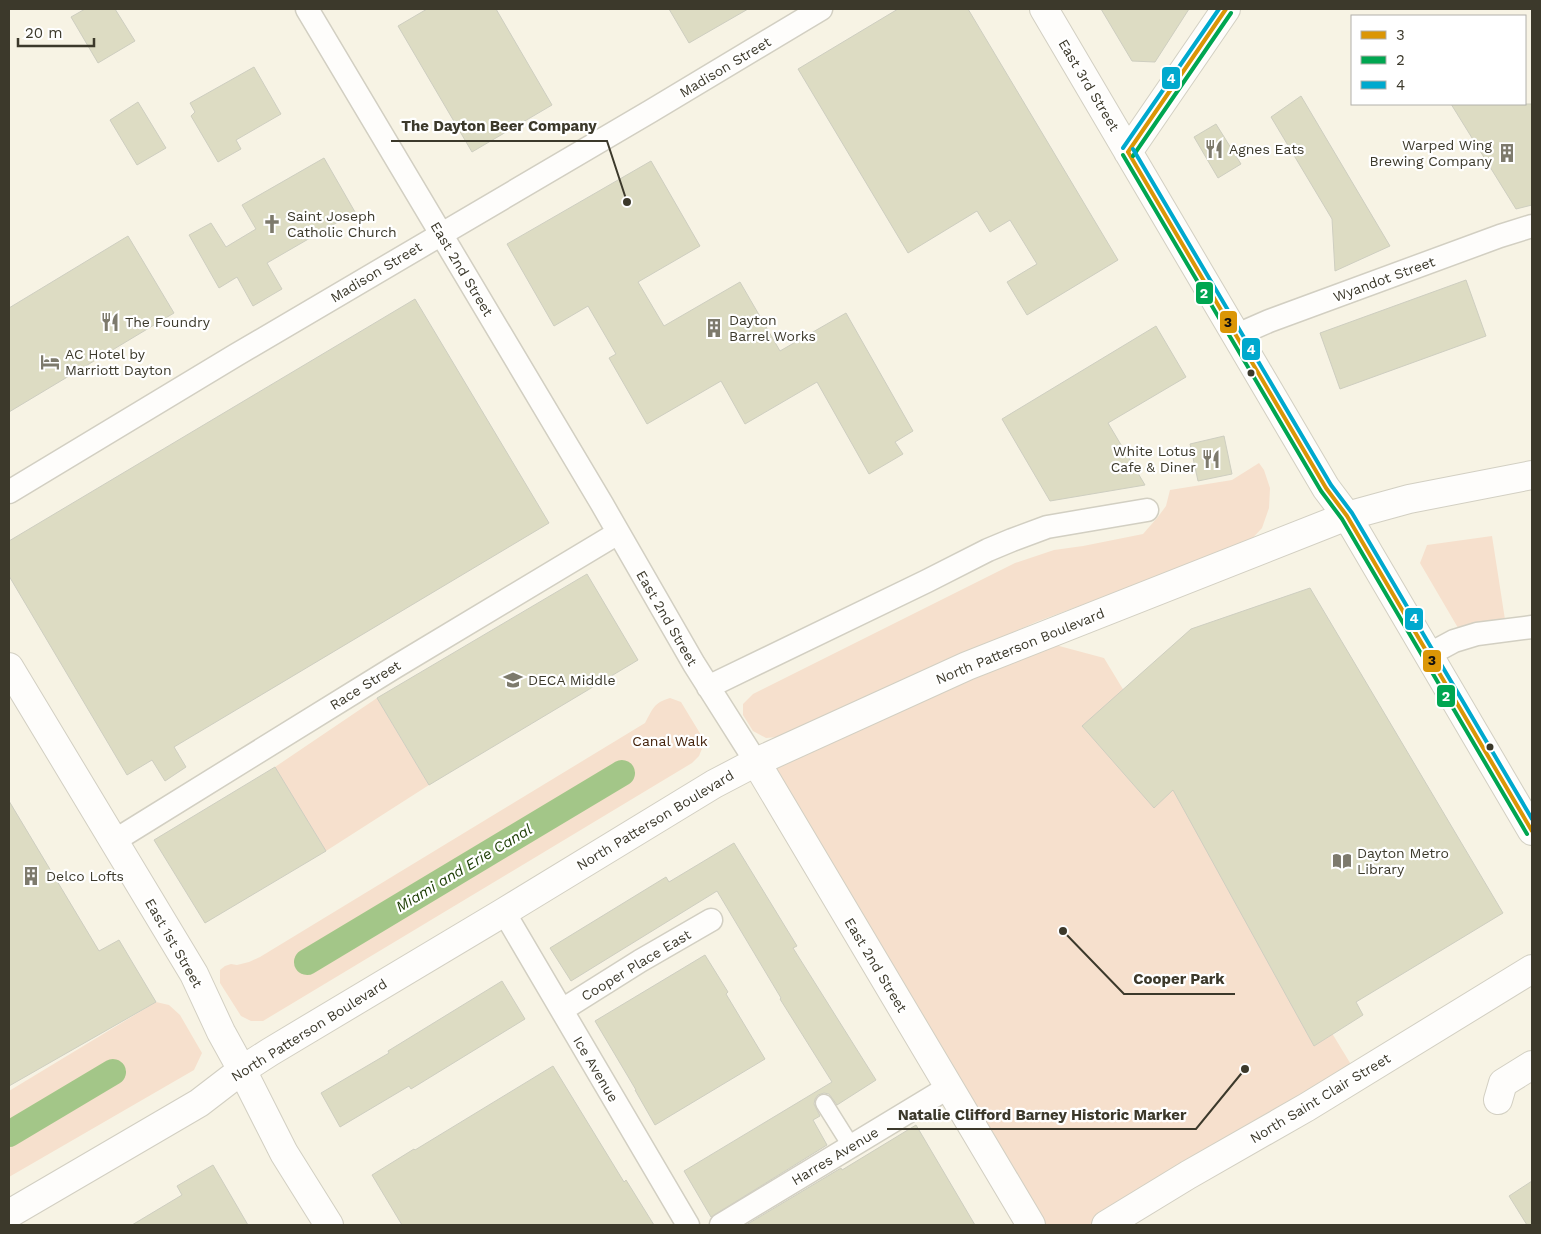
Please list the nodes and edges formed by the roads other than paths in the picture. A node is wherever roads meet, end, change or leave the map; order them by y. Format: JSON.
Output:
{"nodes":[{"id":1,"x":307,"y":9,"type":"edge"},
{"id":2,"x":821,"y":9,"type":"edge"},
{"id":3,"x":1044,"y":9,"type":"edge"},
{"id":4,"x":1226,"y":9,"type":"edge"},
{"id":5,"x":1128,"y":152,"type":"junction"},
{"id":6,"x":1532,"y":226,"type":"edge"},
{"id":7,"x":442,"y":233,"type":"junction"},
{"id":8,"x":1237,"y":335,"type":"junction"},
{"id":9,"x":1532,"y":475,"type":"edge"},
{"id":10,"x":9,"y":492,"type":"edge"},
{"id":11,"x":1147,"y":510,"type":"dead end"},
{"id":12,"x":1348,"y":516,"type":"junction"},
{"id":13,"x":618,"y":533,"type":"junction"},
{"id":14,"x":1532,"y":627,"type":"edge"},
{"id":15,"x":1428,"y":655,"type":"junction"},
{"id":16,"x":9,"y":667,"type":"edge"},
{"id":17,"x":708,"y":687,"type":"junction"},
{"id":18,"x":756,"y":762,"type":"junction"},
{"id":19,"x":1532,"y":831,"type":"edge"},
{"id":20,"x":114,"y":841,"type":"junction"},
{"id":21,"x":504,"y":912,"type":"junction"},
{"id":22,"x":711,"y":920,"type":"dead end"},
{"id":23,"x":1532,"y":969,"type":"edge"},
{"id":24,"x":562,"y":1010,"type":"junction"},
{"id":25,"x":1532,"y":1064,"type":"edge"},
{"id":26,"x":242,"y":1070,"type":"junction"},
{"id":27,"x":949,"y":1087,"type":"junction"},
{"id":28,"x":1498,"y":1100,"type":"dead end"},
{"id":29,"x":824,"y":1103,"type":"dead end"},
{"id":30,"x":851,"y":1146,"type":"junction"},
{"id":31,"x":9,"y":1214,"type":"edge"},
{"id":32,"x":329,"y":1225,"type":"edge"},
{"id":33,"x":688,"y":1225,"type":"edge"},
{"id":34,"x":721,"y":1225,"type":"edge"},
{"id":35,"x":1031,"y":1225,"type":"edge"},
{"id":36,"x":1106,"y":1225,"type":"edge"}],
"edges":[{"from":1,"to":7,"type":"street","name":"East 2nd Street"},
{"from":2,"to":7,"type":"street","name":"Madison Street"},
{"from":3,"to":5,"type":"main road","name":"East 3rd Street"},
{"from":4,"to":5,"type":"main road"},
{"from":5,"to":8,"type":"main road","name":"East 3rd Street"},
{"from":6,"to":8,"type":"street","name":"Wyandot Street"},
{"from":7,"to":10,"type":"street","name":"Madison Street"},
{"from":7,"to":13,"type":"street","name":"East 2nd Street"},
{"from":8,"to":12,"type":"main road","name":"East 3rd Street"},
{"from":9,"to":12,"type":"main road","name":"North Patterson Boulevard"},
{"from":11,"to":17,"type":"street"},
{"from":12,"to":15,"type":"main road","name":"East 3rd Street"},
{"from":12,"to":18,"type":"main road","name":"North Patterson Boulevard"},
{"from":13,"to":17,"type":"street","name":"East 2nd Street"},
{"from":13,"to":20,"type":"street","name":"Race Street"},
{"from":14,"to":15,"type":"street"},
{"from":15,"to":19,"type":"main road","name":"East 3rd Street"},
{"from":16,"to":20,"type":"main road","name":"East 1st Street"},
{"from":17,"to":18,"type":"street","name":"East 2nd Street"},
{"from":18,"to":21,"type":"main road","name":"North Patterson Boulevard"},
{"from":18,"to":27,"type":"main road","name":"East 2nd Street"},
{"from":20,"to":26,"type":"main road","name":"East 1st Street"},
{"from":21,"to":24,"type":"street","name":"Ice Avenue"},
{"from":21,"to":26,"type":"main road","name":"North Patterson Boulevard"},
{"from":22,"to":24,"type":"street","name":"Cooper Place East"},
{"from":23,"to":36,"type":"main road","name":"North Saint Clair Street"},
{"from":24,"to":33,"type":"street","name":"Ice Avenue"},
{"from":25,"to":28,"type":"main road"},
{"from":26,"to":31,"type":"main road","name":"North Patterson Boulevard"},
{"from":26,"to":32,"type":"main road","name":"East 1st Street"},
{"from":27,"to":30,"type":"street","name":"Harres Avenue"},
{"from":27,"to":35,"type":"main road","name":"East 2nd Street"},
{"from":29,"to":30,"type":"street"},
{"from":30,"to":34,"type":"street","name":"Harres Avenue"}]}
